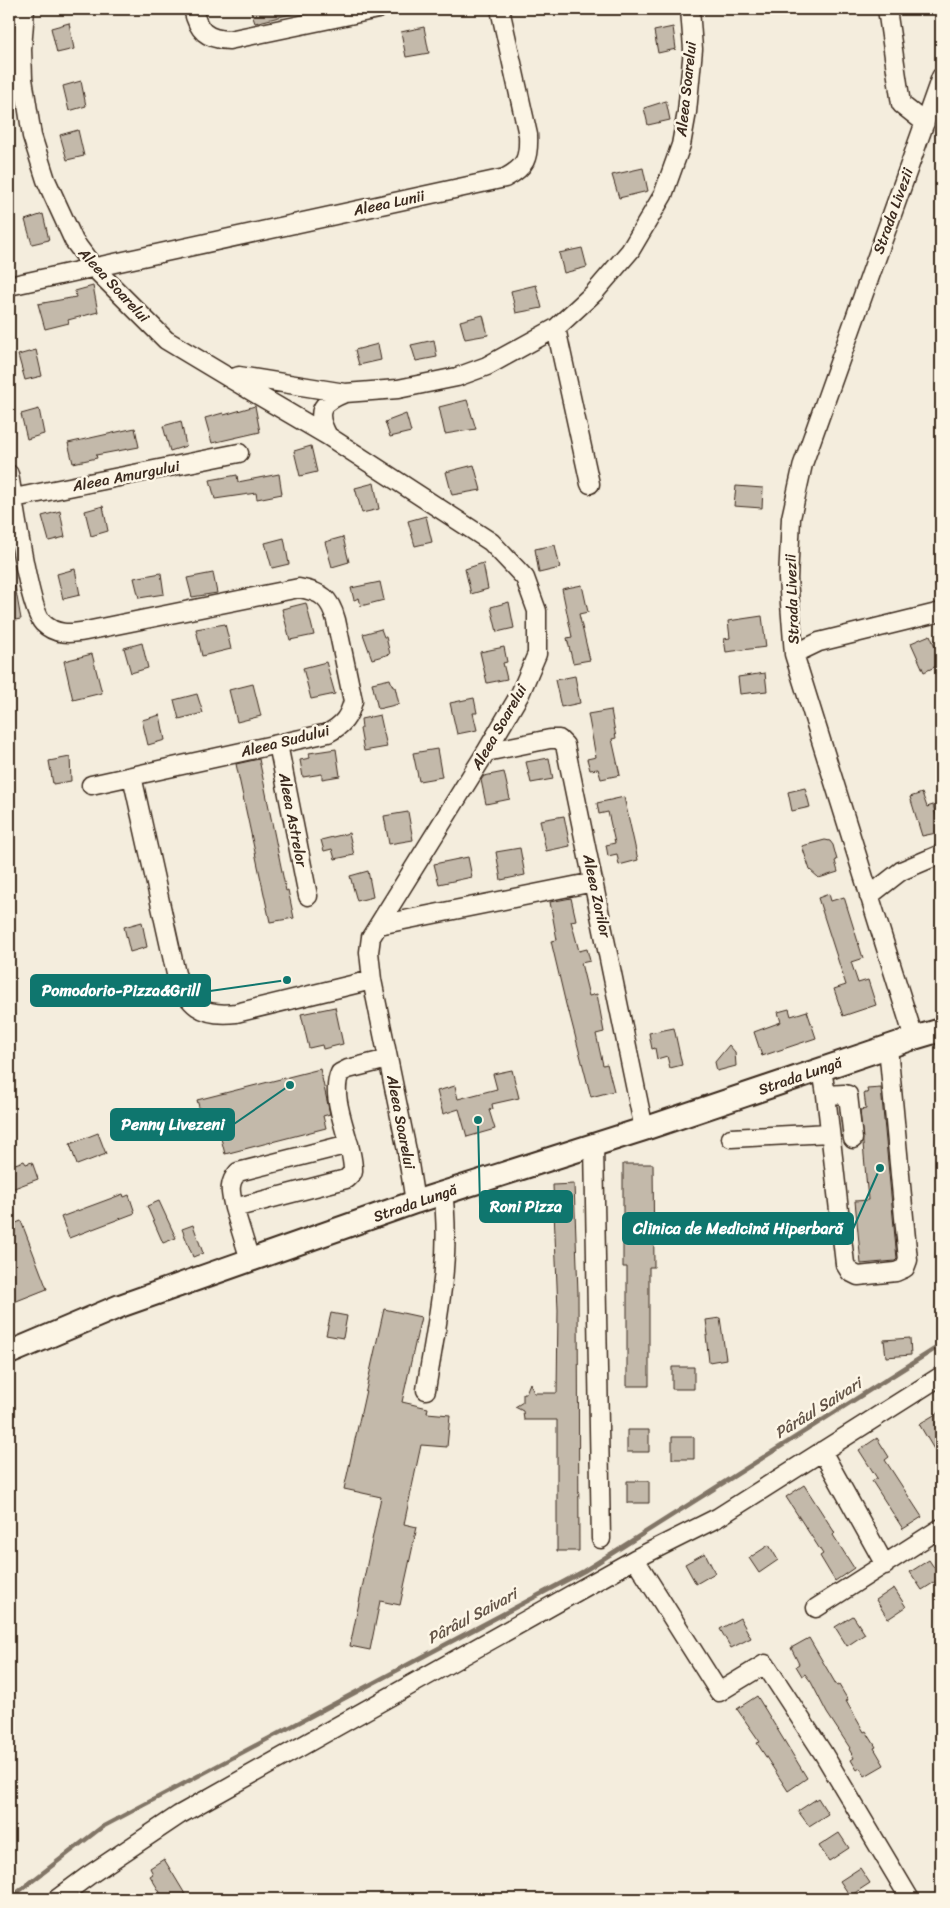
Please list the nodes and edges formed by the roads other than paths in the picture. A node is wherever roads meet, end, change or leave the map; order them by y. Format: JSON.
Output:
{"nodes":[{"id":1,"x":25,"y":9,"type":"edge"},
{"id":2,"x":193,"y":9,"type":"edge"},
{"id":3,"x":378,"y":9,"type":"edge"},
{"id":4,"x":500,"y":9,"type":"edge"},
{"id":5,"x":690,"y":9,"type":"edge"},
{"id":6,"x":887,"y":9,"type":"edge"},
{"id":7,"x":941,"y":77,"type":"edge"},
{"id":8,"x":932,"y":115,"type":"edge"},
{"id":9,"x":94,"y":268,"type":"junction"},
{"id":10,"x":9,"y":286,"type":"edge"},
{"id":11,"x":556,"y":328,"type":"junction"},
{"id":12,"x":231,"y":379,"type":"junction"},
{"id":13,"x":345,"y":393,"type":"junction"},
{"id":14,"x":328,"y":436,"type":"junction"},
{"id":15,"x":239,"y":453,"type":"dead end"},
{"id":16,"x":9,"y":474,"type":"edge"},
{"id":17,"x":590,"y":484,"type":"dead end"},
{"id":18,"x":14,"y":498,"type":"junction"},
{"id":19,"x":941,"y":612,"type":"edge"},
{"id":20,"x":794,"y":654,"type":"junction"},
{"id":21,"x":278,"y":744,"type":"junction"},
{"id":22,"x":486,"y":752,"type":"junction"},
{"id":23,"x":132,"y":776,"type":"junction"},
{"id":24,"x":91,"y":785,"type":"dead end"},
{"id":25,"x":941,"y":854,"type":"edge"},
{"id":26,"x":594,"y":882,"type":"junction"},
{"id":27,"x":308,"y":896,"type":"dead end"},
{"id":28,"x":869,"y":896,"type":"junction"},
{"id":29,"x":378,"y":925,"type":"junction"},
{"id":30,"x":372,"y":980,"type":"junction"},
{"id":31,"x":941,"y":1030,"type":"edge"},
{"id":32,"x":914,"y":1038,"type":"junction"},
{"id":33,"x":888,"y":1047,"type":"junction"},
{"id":34,"x":388,"y":1059,"type":"junction"},
{"id":35,"x":822,"y":1069,"type":"junction"},
{"id":36,"x":826,"y":1094,"type":"junction"},
{"id":37,"x":644,"y":1129,"type":"junction"},
{"id":38,"x":830,"y":1133,"type":"junction"},
{"id":39,"x":731,"y":1138,"type":"dead end"},
{"id":40,"x":853,"y":1139,"type":"dead end"},
{"id":41,"x":349,"y":1144,"type":"junction"},
{"id":42,"x":594,"y":1145,"type":"junction"},
{"id":43,"x":443,"y":1193,"type":"junction"},
{"id":44,"x":415,"y":1202,"type":"junction"},
{"id":45,"x":234,"y":1208,"type":"junction"},
{"id":46,"x":250,"y":1260,"type":"junction"},
{"id":47,"x":9,"y":1353,"type":"edge"},
{"id":48,"x":941,"y":1376,"type":"edge"},
{"id":49,"x":426,"y":1390,"type":"dead end"},
{"id":50,"x":822,"y":1451,"type":"junction"},
{"id":51,"x":941,"y":1528,"type":"edge"},
{"id":52,"x":602,"y":1539,"type":"dead end"},
{"id":53,"x":635,"y":1559,"type":"junction"},
{"id":54,"x":885,"y":1565,"type":"junction"},
{"id":55,"x":816,"y":1608,"type":"dead end"},
{"id":56,"x":57,"y":1899,"type":"edge"},
{"id":57,"x":910,"y":1899,"type":"edge"}],
"edges":[{"from":1,"to":9,"type":"street","name":"Aleea Soarelui"},
{"from":2,"to":3,"type":"street"},
{"from":4,"to":9,"type":"street","name":"Aleea Lunii"},
{"from":5,"to":11,"type":"street","name":"Aleea Soarelui"},
{"from":6,"to":8,"type":"street"},
{"from":7,"to":8,"type":"street","name":"Strada Livezii"},
{"from":8,"to":20,"type":"street","name":"Strada Livezii"},
{"from":9,"to":10,"type":"street"},
{"from":9,"to":12,"type":"street","name":"Aleea Soarelui"},
{"from":11,"to":13,"type":"street","name":"Aleea Soarelui"},
{"from":11,"to":17,"type":"street"},
{"from":12,"to":13,"type":"street","name":"Aleea Soarelui"},
{"from":12,"to":14,"type":"street","name":"Aleea Soarelui"},
{"from":13,"to":14,"type":"street"},
{"from":14,"to":22,"type":"street","name":"Aleea Soarelui"},
{"from":15,"to":18,"type":"street","name":"Aleea Amurgului"},
{"from":16,"to":18,"type":"street","name":"Aleea Sudului"},
{"from":18,"to":21,"type":"street","name":"Aleea Sudului"},
{"from":19,"to":20,"type":"street"},
{"from":20,"to":28,"type":"street","name":"Strada Livezii"},
{"from":21,"to":23,"type":"street","name":"Aleea Sudului"},
{"from":21,"to":27,"type":"street","name":"Aleea Astrelor"},
{"from":22,"to":26,"type":"street","name":"Aleea Zorilor"},
{"from":22,"to":29,"type":"street","name":"Aleea Soarelui"},
{"from":23,"to":24,"type":"street","name":"Aleea Sudului"},
{"from":23,"to":30,"type":"street"},
{"from":25,"to":28,"type":"street"},
{"from":26,"to":29,"type":"street"},
{"from":26,"to":37,"type":"street","name":"Aleea Zorilor"},
{"from":28,"to":32,"type":"street","name":"Strada Livezii"},
{"from":29,"to":30,"type":"street","name":"Aleea Soarelui"},
{"from":30,"to":34,"type":"street","name":"Aleea Soarelui"},
{"from":31,"to":32,"type":"main road","name":"Strada Lungă"},
{"from":32,"to":33,"type":"main road","name":"Strada Lungă"},
{"from":33,"to":35,"type":"main road","name":"Strada Lungă"},
{"from":33,"to":38,"type":"street"},
{"from":34,"to":41,"type":"street"},
{"from":34,"to":44,"type":"street","name":"Aleea Soarelui"},
{"from":35,"to":36,"type":"street"},
{"from":35,"to":37,"type":"main road","name":"Strada Lungă"},
{"from":36,"to":38,"type":"street"},
{"from":36,"to":40,"type":"street"},
{"from":37,"to":42,"type":"main road","name":"Strada Lungă"},
{"from":38,"to":39,"type":"street"},
{"from":41,"to":45,"type":"street"},
{"from":41,"to":45,"type":"street"},
{"from":42,"to":43,"type":"main road","name":"Strada Lungă"},
{"from":42,"to":52,"type":"street"},
{"from":43,"to":44,"type":"main road","name":"Strada Lungă"},
{"from":43,"to":49,"type":"street"},
{"from":44,"to":46,"type":"main road","name":"Strada Lungă"},
{"from":45,"to":46,"type":"street"},
{"from":46,"to":47,"type":"main road","name":"Strada Lungă"},
{"from":48,"to":50,"type":"street"},
{"from":50,"to":53,"type":"street"},
{"from":50,"to":54,"type":"street"},
{"from":51,"to":54,"type":"street"},
{"from":53,"to":56,"type":"street"},
{"from":53,"to":57,"type":"street"},
{"from":54,"to":55,"type":"street"}]}
